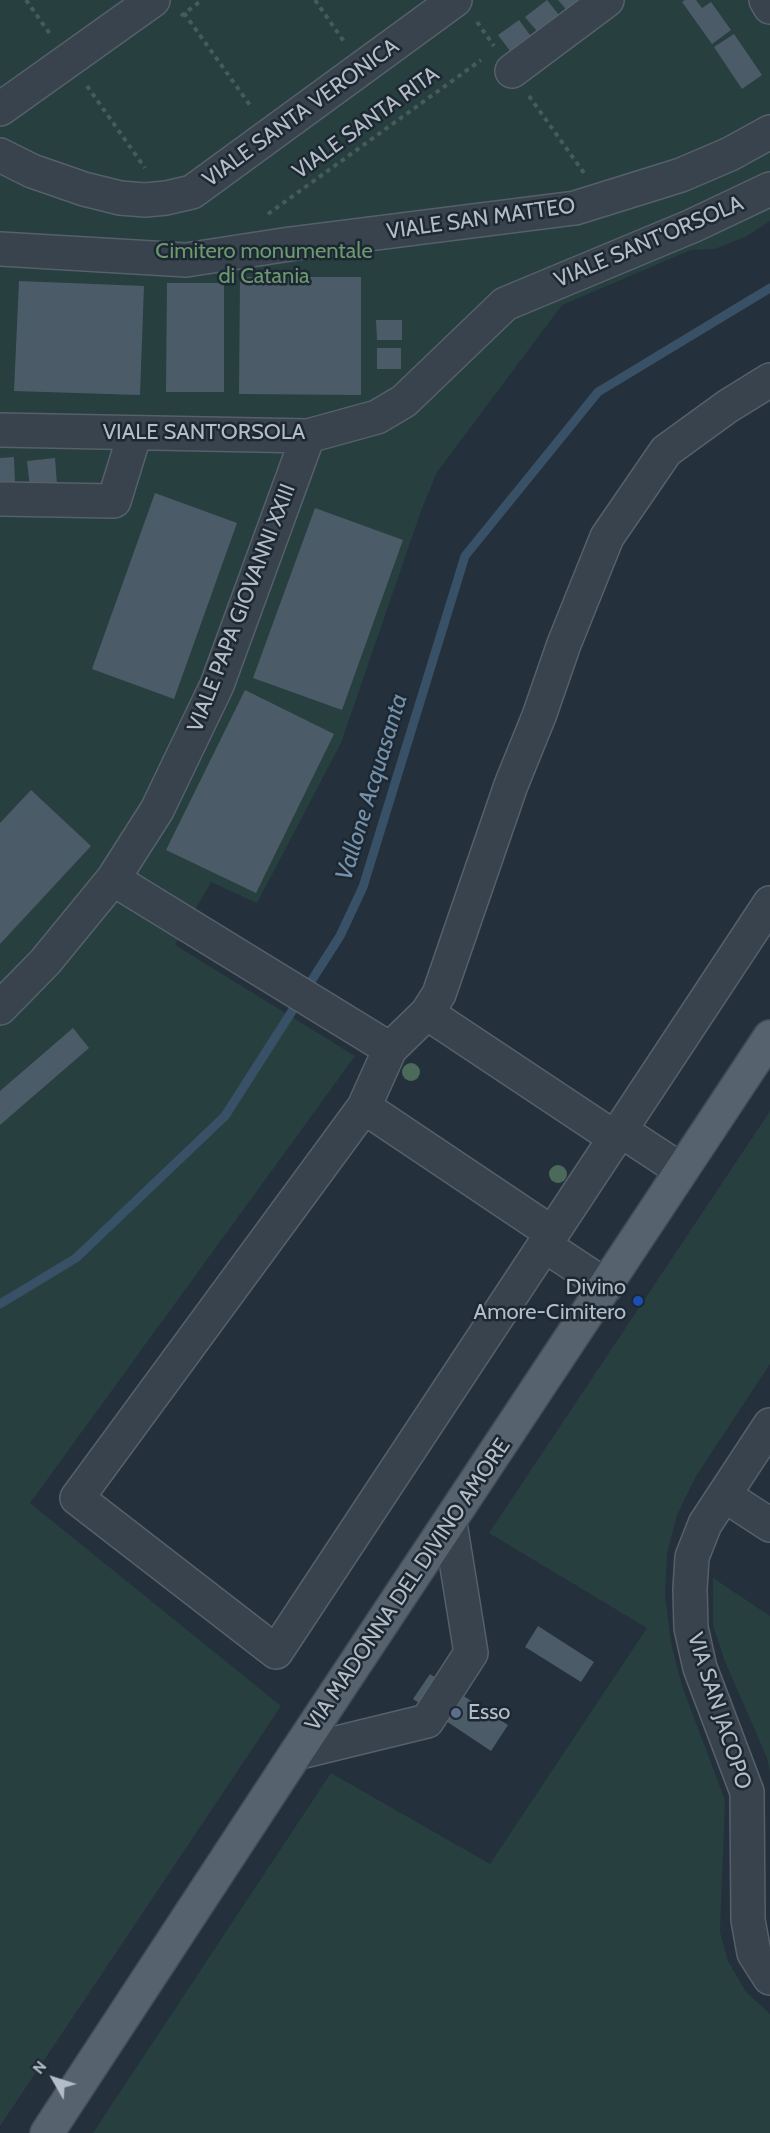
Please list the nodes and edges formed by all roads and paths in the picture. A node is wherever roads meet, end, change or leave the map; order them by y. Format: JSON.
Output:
{"nodes":[{"id":1,"x":26,"y":0,"type":"edge"},
{"id":2,"x":153,"y":0,"type":"edge"},
{"id":3,"x":315,"y":0,"type":"edge"},
{"id":4,"x":456,"y":0,"type":"edge"},
{"id":5,"x":607,"y":0,"type":"edge"},
{"id":6,"x":766,"y":0,"type":"edge"},
{"id":7,"x":770,"y":7,"type":"edge"},
{"id":8,"x":184,"y":13,"type":"dead end"},
{"id":9,"x":490,"y":40,"type":"dead end"},
{"id":10,"x":504,"y":60,"type":"junction"},
{"id":11,"x":363,"y":68,"type":"junction"},
{"id":12,"x":78,"y":74,"type":"junction"},
{"id":13,"x":0,"y":109,"type":"edge"},
{"id":14,"x":770,"y":132,"type":"edge"},
{"id":15,"x":271,"y":136,"type":"junction"},
{"id":16,"x":0,"y":155,"type":"edge"},
{"id":17,"x":770,"y":189,"type":"edge"},
{"id":18,"x":166,"y":198,"type":"junction"},
{"id":19,"x":602,"y":200,"type":"junction"},
{"id":20,"x":264,"y":217,"type":"dead end"},
{"id":21,"x":0,"y":249,"type":"edge"},
{"id":22,"x":770,"y":380,"type":"edge"},
{"id":23,"x":0,"y":430,"type":"edge"},
{"id":24,"x":135,"y":433,"type":"junction"},
{"id":25,"x":308,"y":436,"type":"junction"},
{"id":26,"x":0,"y":499,"type":"edge"},
{"id":27,"x":113,"y":879,"type":"junction"},
{"id":28,"x":770,"y":903,"type":"edge"},
{"id":29,"x":0,"y":1008,"type":"edge"},
{"id":30,"x":427,"y":1013,"type":"junction"},
{"id":31,"x":770,"y":1037,"type":"edge"},
{"id":32,"x":377,"y":1041,"type":"junction"},
{"id":33,"x":364,"y":1107,"type":"junction"},
{"id":34,"x":617,"y":1134,"type":"junction"},
{"id":35,"x":681,"y":1170,"type":"junction"},
{"id":36,"x":548,"y":1239,"type":"junction"},
{"id":37,"x":606,"y":1286,"type":"junction"},
{"id":38,"x":770,"y":1425,"type":"edge"},
{"id":39,"x":724,"y":1495,"type":"junction"},
{"id":40,"x":450,"y":1523,"type":"junction"},
{"id":41,"x":770,"y":1525,"type":"edge"},
{"id":42,"x":296,"y":1753,"type":"junction"},
{"id":43,"x":770,"y":1978,"type":"edge"},
{"id":44,"x":47,"y":2133,"type":"edge"}],
"edges":[{"from":1,"to":12,"type":"path"},
{"from":2,"to":12,"type":"street"},
{"from":3,"to":11,"type":"path"},
{"from":4,"to":11,"type":"street","name":"VIALE SANTA VERONICA"},
{"from":5,"to":10,"type":"street"},
{"from":6,"to":7,"type":"street"},
{"from":8,"to":15,"type":"path"},
{"from":9,"to":10,"type":"path"},
{"from":10,"to":19,"type":"path"},
{"from":10,"to":20,"type":"path","name":"VIALE SANTA RITA"},
{"from":11,"to":15,"type":"street","name":"VIALE SANTA VERONICA"},
{"from":12,"to":13,"type":"street"},
{"from":12,"to":18,"type":"path"},
{"from":14,"to":19,"type":"street","name":"VIALE SAN MATTEO"},
{"from":15,"to":18,"type":"street","name":"VIALE SANTA VERONICA"},
{"from":16,"to":18,"type":"street","name":"VIALE SANTA VERONICA"},
{"from":17,"to":25,"type":"street","name":"VIALE SANT'ORSOLA"},
{"from":19,"to":21,"type":"street","name":"VIALE SAN MATTEO"},
{"from":22,"to":30,"type":"street"},
{"from":23,"to":24,"type":"street","name":"VIALE SANT'ORSOLA"},
{"from":24,"to":25,"type":"street","name":"VIALE SANT'ORSOLA"},
{"from":24,"to":26,"type":"street"},
{"from":25,"to":27,"type":"street","name":"VIALE PAPA GIOVANNI XXIII"},
{"from":27,"to":29,"type":"street","name":"VIALE PAPA GIOVANNI XXIII"},
{"from":27,"to":32,"type":"street"},
{"from":28,"to":34,"type":"street"},
{"from":30,"to":32,"type":"street"},
{"from":30,"to":34,"type":"street"},
{"from":31,"to":35,"type":"main road","name":"VIA MADONNA DEL DIVINO AMORE"},
{"from":32,"to":33,"type":"street"},
{"from":33,"to":36,"type":"street"},
{"from":33,"to":36,"type":"street"},
{"from":34,"to":35,"type":"street"},
{"from":34,"to":36,"type":"street"},
{"from":35,"to":37,"type":"main road","name":"VIA MADONNA DEL DIVINO AMORE"},
{"from":36,"to":37,"type":"street"},
{"from":37,"to":40,"type":"main road","name":"VIA MADONNA DEL DIVINO AMORE"},
{"from":38,"to":39,"type":"street","name":"VIA SAN JACOPO"},
{"from":39,"to":41,"type":"street"},
{"from":39,"to":43,"type":"street","name":"VIA SAN JACOPO"},
{"from":40,"to":42,"type":"main road","name":"VIA MADONNA DEL DIVINO AMORE"},
{"from":40,"to":42,"type":"street"},
{"from":42,"to":44,"type":"main road","name":"VIA MADONNA DEL DIVINO AMORE"}]}
